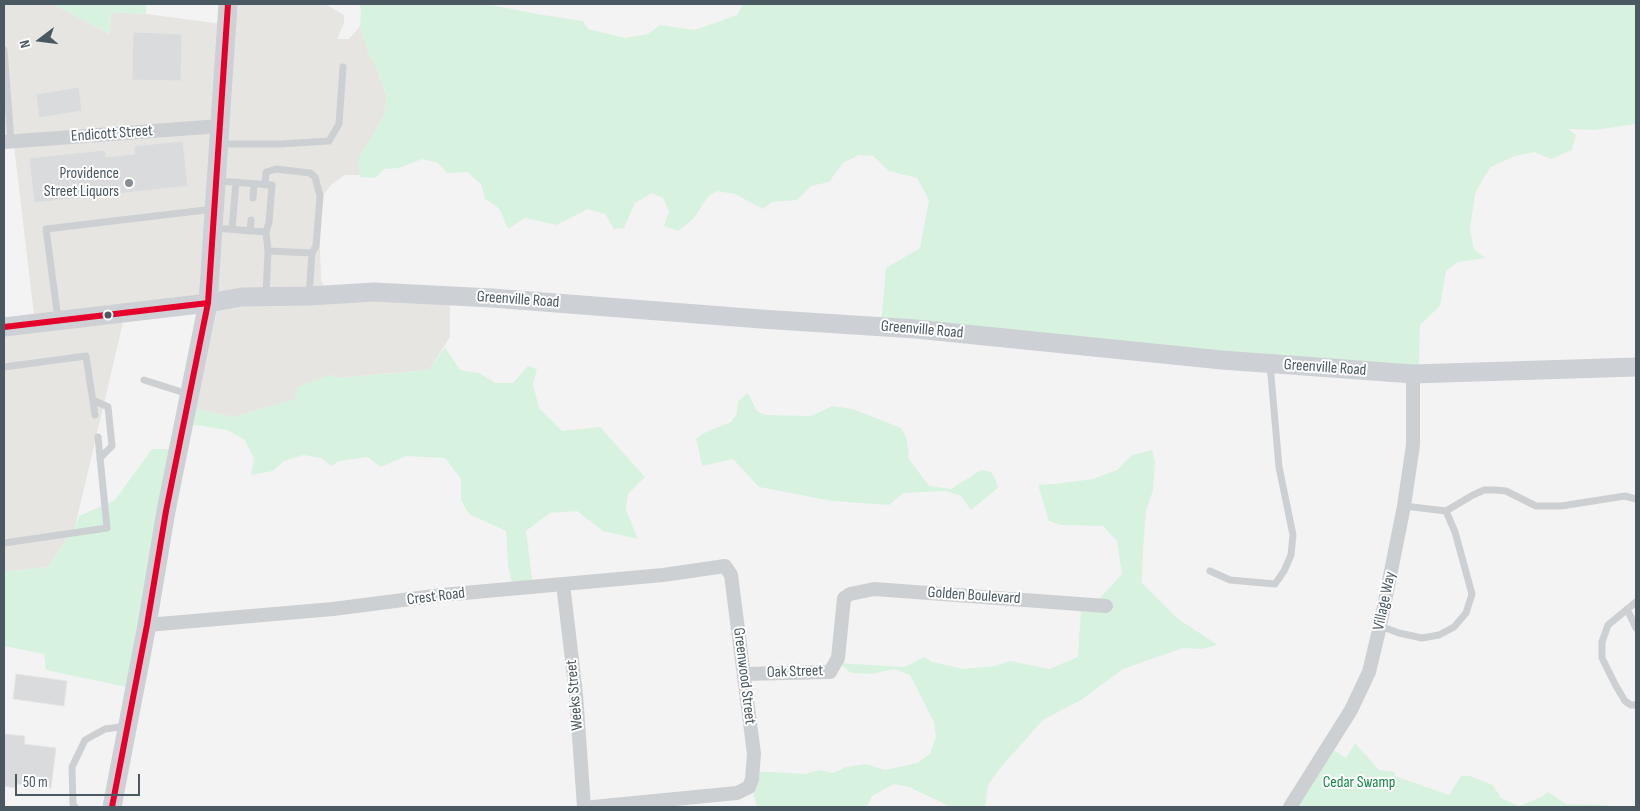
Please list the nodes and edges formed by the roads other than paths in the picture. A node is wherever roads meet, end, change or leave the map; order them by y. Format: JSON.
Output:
{"nodes":[{"id":1,"x":228,"y":4,"type":"edge"},
{"id":2,"x":4,"y":50,"type":"edge"},
{"id":3,"x":343,"y":67,"type":"dead end"},
{"id":4,"x":219,"y":135,"type":"junction"},
{"id":5,"x":7,"y":142,"type":"edge"},
{"id":6,"x":216,"y":181,"type":"junction"},
{"id":7,"x":236,"y":182,"type":"junction"},
{"id":8,"x":254,"y":184,"type":"junction"},
{"id":9,"x":265,"y":185,"type":"junction"},
{"id":10,"x":253,"y":198,"type":"dead end"},
{"id":11,"x":251,"y":220,"type":"dead end"},
{"id":12,"x":220,"y":222,"type":"junction"},
{"id":13,"x":250,"y":231,"type":"junction"},
{"id":14,"x":266,"y":232,"type":"junction"},
{"id":15,"x":268,"y":251,"type":"junction"},
{"id":16,"x":312,"y":253,"type":"junction"},
{"id":17,"x":309,"y":296,"type":"junction"},
{"id":18,"x":266,"y":297,"type":"junction"},
{"id":19,"x":208,"y":303,"type":"junction"},
{"id":20,"x":58,"y":320,"type":"junction"},
{"id":21,"x":4,"y":327,"type":"edge"},
{"id":22,"x":1270,"y":364,"type":"junction"},
{"id":23,"x":1636,"y":367,"type":"edge"},
{"id":24,"x":4,"y":368,"type":"edge"},
{"id":25,"x":1413,"y":374,"type":"junction"},
{"id":26,"x":144,"y":380,"type":"dead end"},
{"id":27,"x":191,"y":394,"type":"junction"},
{"id":28,"x":93,"y":400,"type":"junction"},
{"id":29,"x":95,"y":415,"type":"dead end"},
{"id":30,"x":98,"y":437,"type":"dead end"},
{"id":31,"x":100,"y":458,"type":"junction"},
{"id":32,"x":1636,"y":499,"type":"edge"},
{"id":33,"x":1404,"y":506,"type":"junction"},
{"id":34,"x":1446,"y":511,"type":"junction"},
{"id":35,"x":4,"y":543,"type":"edge"},
{"id":36,"x":725,"y":566,"type":"joint"},
{"id":37,"x":1210,"y":571,"type":"dead end"},
{"id":38,"x":563,"y":584,"type":"junction"},
{"id":39,"x":844,"y":598,"type":"joint"},
{"id":40,"x":1636,"y":602,"type":"edge"},
{"id":41,"x":1106,"y":606,"type":"dead end"},
{"id":42,"x":1627,"y":609,"type":"junction"},
{"id":43,"x":147,"y":625,"type":"junction"},
{"id":44,"x":1380,"y":626,"type":"junction"},
{"id":45,"x":1636,"y":628,"type":"edge"},
{"id":46,"x":744,"y":674,"type":"junction"},
{"id":47,"x":1636,"y":704,"type":"edge"},
{"id":48,"x":128,"y":726,"type":"junction"},
{"id":49,"x":75,"y":807,"type":"edge"},
{"id":50,"x":112,"y":807,"type":"edge"},
{"id":51,"x":584,"y":807,"type":"edge"},
{"id":52,"x":592,"y":807,"type":"edge"},
{"id":53,"x":1290,"y":807,"type":"edge"}],
"edges":[{"from":1,"to":4,"type":"main road"},
{"from":2,"to":5,"type":"lane"},
{"from":3,"to":4,"type":"lane"},
{"from":4,"to":5,"type":"street","name":"Endicott Street"},
{"from":4,"to":6,"type":"main road"},
{"from":6,"to":7,"type":"lane"},
{"from":6,"to":12,"type":"main road"},
{"from":7,"to":8,"type":"lane"},
{"from":7,"to":12,"type":"lane"},
{"from":8,"to":9,"type":"lane"},
{"from":8,"to":10,"type":"lane"},
{"from":9,"to":14,"type":"lane"},
{"from":9,"to":16,"type":"lane"},
{"from":11,"to":13,"type":"lane"},
{"from":12,"to":13,"type":"lane"},
{"from":12,"to":19,"type":"main road"},
{"from":12,"to":20,"type":"lane"},
{"from":13,"to":14,"type":"lane"},
{"from":14,"to":15,"type":"lane"},
{"from":15,"to":16,"type":"lane"},
{"from":15,"to":18,"type":"lane"},
{"from":16,"to":17,"type":"lane"},
{"from":17,"to":18,"type":"main road","name":"Greenville Road"},
{"from":17,"to":22,"type":"main road","name":"Greenville Road"},
{"from":18,"to":19,"type":"main road","name":"Greenville Road"},
{"from":19,"to":20,"type":"main road","name":"Greenville Road"},
{"from":19,"to":27,"type":"main road"},
{"from":20,"to":21,"type":"main road","name":"Greenville Road"},
{"from":22,"to":25,"type":"main road","name":"Greenville Road"},
{"from":22,"to":37,"type":"lane"},
{"from":23,"to":25,"type":"main road","name":"Greenville Road"},
{"from":24,"to":28,"type":"lane"},
{"from":25,"to":33,"type":"street","name":"Village Way"},
{"from":26,"to":27,"type":"lane"},
{"from":27,"to":43,"type":"main road"},
{"from":28,"to":29,"type":"lane"},
{"from":28,"to":31,"type":"lane"},
{"from":30,"to":31,"type":"lane"},
{"from":31,"to":35,"type":"lane"},
{"from":32,"to":34,"type":"lane"},
{"from":33,"to":34,"type":"lane"},
{"from":33,"to":44,"type":"street","name":"Village Way"},
{"from":34,"to":44,"type":"lane"},
{"from":36,"to":38,"type":"street","name":"Crest Road"},
{"from":36,"to":46,"type":"street","name":"Greenwood Street"},
{"from":38,"to":43,"type":"street","name":"Crest Road"},
{"from":38,"to":51,"type":"street","name":"Weeks Street"},
{"from":39,"to":41,"type":"street","name":"Golden Boulevard"},
{"from":39,"to":46,"type":"street","name":"Oak Street"},
{"from":40,"to":42,"type":"lane"},
{"from":42,"to":45,"type":"lane"},
{"from":42,"to":47,"type":"lane"},
{"from":43,"to":48,"type":"main road"},
{"from":44,"to":53,"type":"street","name":"Village Way"},
{"from":46,"to":52,"type":"street","name":"Greenwood Street"},
{"from":48,"to":49,"type":"lane"},
{"from":48,"to":50,"type":"main road"}]}
